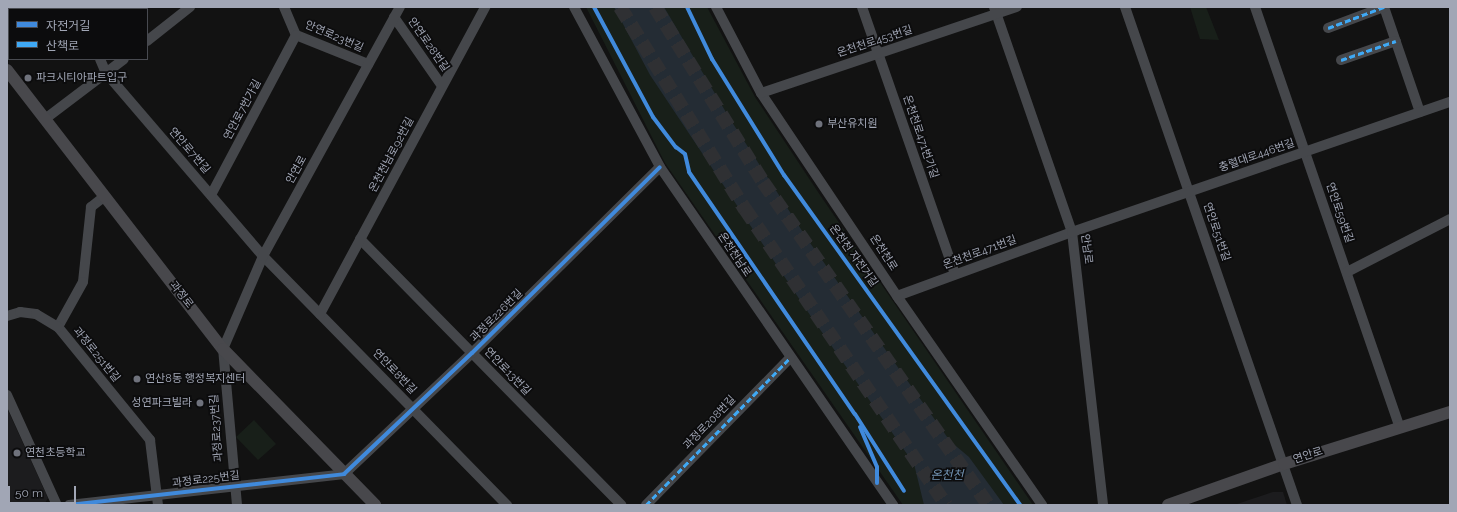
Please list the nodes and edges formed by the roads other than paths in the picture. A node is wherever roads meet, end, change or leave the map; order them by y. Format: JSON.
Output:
{"nodes":[{"id":1,"x":190,"y":7,"type":"edge"},
{"id":2,"x":284,"y":7,"type":"edge"},
{"id":3,"x":400,"y":7,"type":"edge"},
{"id":4,"x":485,"y":7,"type":"edge"},
{"id":5,"x":574,"y":7,"type":"edge"},
{"id":6,"x":716,"y":7,"type":"edge"},
{"id":7,"x":862,"y":7,"type":"edge"},
{"id":8,"x":1018,"y":7,"type":"edge"},
{"id":9,"x":1125,"y":7,"type":"edge"},
{"id":10,"x":1256,"y":7,"type":"edge"},
{"id":11,"x":1384,"y":7,"type":"edge"},
{"id":12,"x":995,"y":11,"type":"edge"},
{"id":13,"x":394,"y":17,"type":"junction"},
{"id":14,"x":1328,"y":28,"type":"dead end"},
{"id":15,"x":296,"y":35,"type":"junction"},
{"id":16,"x":148,"y":40,"type":"edge"},
{"id":17,"x":1396,"y":41,"type":"junction"},
{"id":18,"x":879,"y":54,"type":"junction"},
{"id":19,"x":100,"y":60,"type":"edge"},
{"id":20,"x":123,"y":60,"type":"edge"},
{"id":21,"x":1341,"y":60,"type":"dead end"},
{"id":22,"x":368,"y":64,"type":"junction"},
{"id":23,"x":7,"y":70,"type":"edge"},
{"id":24,"x":106,"y":73,"type":"junction"},
{"id":25,"x":442,"y":86,"type":"junction"},
{"id":26,"x":761,"y":93,"type":"junction"},
{"id":27,"x":1450,"y":102,"type":"edge"},
{"id":28,"x":1420,"y":112,"type":"junction"},
{"id":29,"x":45,"y":119,"type":"junction"},
{"id":30,"x":1305,"y":152,"type":"junction"},
{"id":31,"x":660,"y":167,"type":"junction"},
{"id":32,"x":1189,"y":192,"type":"junction"},
{"id":33,"x":211,"y":195,"type":"junction"},
{"id":34,"x":105,"y":196,"type":"junction"},
{"id":35,"x":1450,"y":219,"type":"edge"},
{"id":36,"x":1072,"y":232,"type":"junction"},
{"id":37,"x":360,"y":239,"type":"junction"},
{"id":38,"x":263,"y":256,"type":"junction"},
{"id":39,"x":1347,"y":272,"type":"junction"},
{"id":40,"x":955,"y":274,"type":"junction"},
{"id":41,"x":897,"y":296,"type":"junction"},
{"id":42,"x":320,"y":314,"type":"junction"},
{"id":43,"x":7,"y":316,"type":"edge"},
{"id":44,"x":58,"y":327,"type":"junction"},
{"id":45,"x":223,"y":349,"type":"junction"},
{"id":46,"x":472,"y":353,"type":"junction"},
{"id":47,"x":790,"y":358,"type":"junction"},
{"id":48,"x":7,"y":395,"type":"edge"},
{"id":49,"x":413,"y":409,"type":"junction"},
{"id":50,"x":1450,"y":412,"type":"edge"},
{"id":51,"x":1400,"y":427,"type":"junction"},
{"id":52,"x":1284,"y":464,"type":"junction"},
{"id":53,"x":344,"y":474,"type":"junction"},
{"id":54,"x":233,"y":486,"type":"junction"},
{"id":55,"x":157,"y":500,"type":"edge"},
{"id":56,"x":237,"y":504,"type":"edge"},
{"id":57,"x":57,"y":505,"type":"edge"},
{"id":58,"x":69,"y":505,"type":"edge"},
{"id":59,"x":375,"y":505,"type":"edge"},
{"id":60,"x":507,"y":505,"type":"edge"},
{"id":61,"x":621,"y":505,"type":"edge"},
{"id":62,"x":646,"y":505,"type":"edge"},
{"id":63,"x":892,"y":505,"type":"edge"},
{"id":64,"x":1042,"y":505,"type":"edge"},
{"id":65,"x":1102,"y":505,"type":"edge"},
{"id":66,"x":1168,"y":505,"type":"edge"},
{"id":67,"x":1297,"y":505,"type":"edge"}],
"edges":[{"from":1,"to":16,"type":"street"},
{"from":2,"to":15,"type":"street","name":"안연로23번길"},
{"from":3,"to":13,"type":"street","name":"안연로"},
{"from":4,"to":25,"type":"street","name":"온천천남로92번길"},
{"from":5,"to":31,"type":"street","name":"온천천남로"},
{"from":6,"to":26,"type":"street","name":"온천천로"},
{"from":7,"to":18,"type":"street","name":"온천천로471번가길"},
{"from":8,"to":12,"type":"street","name":"온천천로453번길"},
{"from":9,"to":32,"type":"street","name":"연안로51번길"},
{"from":10,"to":30,"type":"street","name":"연안로59번길"},
{"from":11,"to":14,"type":"street"},
{"from":11,"to":17,"type":"street"},
{"from":12,"to":18,"type":"street","name":"온천천로453번길"},
{"from":12,"to":36,"type":"street","name":"안남로"},
{"from":13,"to":22,"type":"street","name":"안연로"},
{"from":13,"to":25,"type":"street","name":"안연로28번길"},
{"from":15,"to":22,"type":"street","name":"안연로23번길"},
{"from":15,"to":33,"type":"street","name":"연안로7번가길"},
{"from":17,"to":21,"type":"street"},
{"from":17,"to":28,"type":"street"},
{"from":18,"to":26,"type":"street","name":"온천천로453번길"},
{"from":18,"to":40,"type":"street","name":"온천천로471번가길"},
{"from":19,"to":24,"type":"street","name":"연안로7번길"},
{"from":20,"to":24,"type":"street"},
{"from":22,"to":38,"type":"street","name":"안연로"},
{"from":23,"to":29,"type":"main road","name":"과정로"},
{"from":24,"to":29,"type":"street"},
{"from":24,"to":33,"type":"street","name":"연안로7번길"},
{"from":25,"to":37,"type":"street","name":"온천천남로92번길"},
{"from":26,"to":41,"type":"street","name":"온천천로"},
{"from":27,"to":28,"type":"street","name":"충렬대로446번길"},
{"from":28,"to":30,"type":"street","name":"충렬대로446번길"},
{"from":29,"to":34,"type":"main road","name":"과정로"},
{"from":30,"to":32,"type":"street","name":"충렬대로446번길"},
{"from":30,"to":39,"type":"street","name":"연안로59번길"},
{"from":31,"to":46,"type":"street","name":"과정로226번길"},
{"from":31,"to":47,"type":"street","name":"온천천남로"},
{"from":32,"to":36,"type":"street","name":"충렬대로446번길"},
{"from":32,"to":52,"type":"street","name":"연안로51번길"},
{"from":33,"to":38,"type":"street","name":"연안로7번길"},
{"from":34,"to":44,"type":"street","name":"과정로251번길"},
{"from":34,"to":45,"type":"main road","name":"과정로"},
{"from":35,"to":39,"type":"street"},
{"from":36,"to":40,"type":"street","name":"온천천로471번길"},
{"from":36,"to":65,"type":"street","name":"안남로"},
{"from":37,"to":42,"type":"street","name":"온천천남로92번길"},
{"from":37,"to":46,"type":"street","name":"연안로13번길"},
{"from":38,"to":42,"type":"street","name":"연안로8번길"},
{"from":38,"to":45,"type":"street","name":"안연로"},
{"from":39,"to":51,"type":"street","name":"연안로59번길"},
{"from":40,"to":41,"type":"street","name":"온천천로471번길"},
{"from":41,"to":64,"type":"street","name":"온천천로"},
{"from":42,"to":49,"type":"street","name":"연안로8번길"},
{"from":43,"to":44,"type":"street"},
{"from":44,"to":55,"type":"street","name":"과정로251번길"},
{"from":45,"to":53,"type":"main road","name":"과정로"},
{"from":45,"to":54,"type":"street","name":"과정로237번길"},
{"from":46,"to":49,"type":"street","name":"과정로226번길"},
{"from":46,"to":61,"type":"street","name":"연안로13번길"},
{"from":47,"to":62,"type":"street","name":"과정로208번길"},
{"from":47,"to":63,"type":"street","name":"온천천남로"},
{"from":48,"to":57,"type":"street"},
{"from":49,"to":53,"type":"street","name":"과정로226번길"},
{"from":49,"to":60,"type":"street","name":"연안로8번길"},
{"from":50,"to":51,"type":"main road","name":"연안로"},
{"from":51,"to":52,"type":"main road","name":"연안로"},
{"from":52,"to":66,"type":"main road","name":"연안로"},
{"from":52,"to":67,"type":"street","name":"연안로51번길"},
{"from":53,"to":54,"type":"street","name":"과정로225번길"},
{"from":53,"to":59,"type":"main road","name":"과정로"},
{"from":54,"to":55,"type":"street","name":"과정로225번길"},
{"from":54,"to":56,"type":"street","name":"과정로237번길"},
{"from":55,"to":58,"type":"street","name":"과정로225번길"}]}
